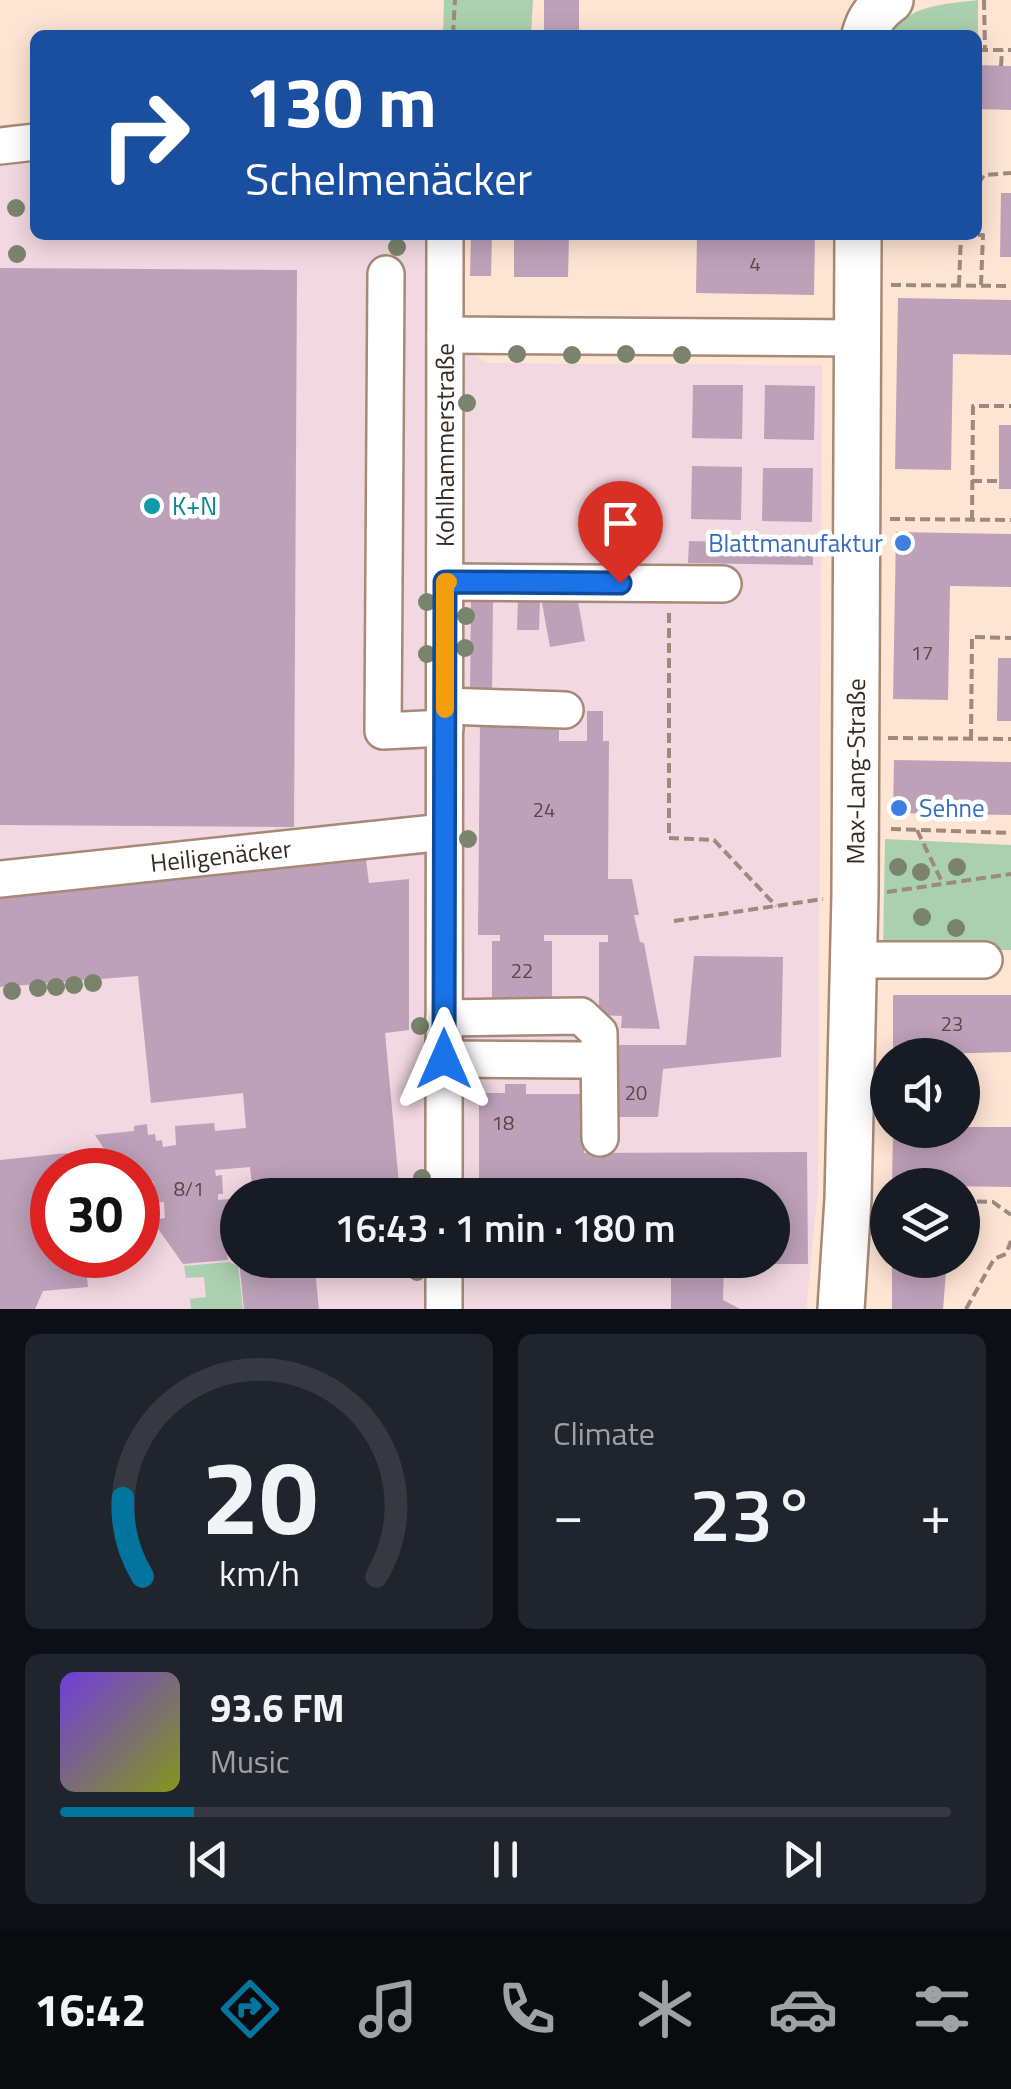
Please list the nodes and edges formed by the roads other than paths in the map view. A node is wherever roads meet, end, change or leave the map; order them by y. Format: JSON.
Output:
{"nodes":[{"id":1,"x":890,"y":0,"type":"edge"},
{"id":2,"x":868,"y":30,"type":"edge"},
{"id":3,"x":30,"y":143,"type":"edge"},
{"id":4,"x":0,"y":146,"type":"edge"},
{"id":5,"x":445,"y":240,"type":"edge"},
{"id":6,"x":858,"y":240,"type":"edge"},
{"id":7,"x":386,"y":274,"type":"dead end"},
{"id":8,"x":445,"y":335,"type":"junction"},
{"id":9,"x":858,"y":338,"type":"junction"},
{"id":10,"x":445,"y":582,"type":"junction"},
{"id":11,"x":723,"y":584,"type":"dead end"},
{"id":12,"x":564,"y":710,"type":"dead end"},
{"id":13,"x":445,"y":717,"type":"junction"},
{"id":14,"x":444,"y":832,"type":"junction"},
{"id":15,"x":0,"y":878,"type":"edge"},
{"id":16,"x":854,"y":960,"type":"junction"},
{"id":17,"x":984,"y":960,"type":"dead end"},
{"id":18,"x":444,"y":1018,"type":"junction"},
{"id":19,"x":444,"y":1059,"type":"junction"},
{"id":20,"x":580,"y":1060,"type":"dead end"},
{"id":21,"x":600,"y":1138,"type":"dead end"},
{"id":22,"x":444,"y":1178,"type":"edge"},
{"id":23,"x":444,"y":1278,"type":"edge"},
{"id":24,"x":444,"y":1309,"type":"edge"},
{"id":25,"x":841,"y":1309,"type":"edge"}],
"edges":[{"from":1,"to":2,"type":"main road"},
{"from":3,"to":4,"type":"street"},
{"from":5,"to":8,"type":"street","name":"Kohlhammerstraße"},
{"from":6,"to":9,"type":"main road","name":"Max-Lang-Straße"},
{"from":7,"to":13,"type":"street"},
{"from":8,"to":9,"type":"street"},
{"from":8,"to":10,"type":"street","name":"Kohlhammerstraße"},
{"from":9,"to":16,"type":"main road","name":"Max-Lang-Straße"},
{"from":10,"to":11,"type":"street"},
{"from":10,"to":13,"type":"street","name":"Kohlhammerstraße"},
{"from":12,"to":13,"type":"street"},
{"from":13,"to":14,"type":"street","name":"Kohlhammerstraße"},
{"from":14,"to":15,"type":"street","name":"Heiligenäcker"},
{"from":14,"to":18,"type":"street","name":"Kohlhammerstraße"},
{"from":16,"to":17,"type":"street"},
{"from":16,"to":25,"type":"main road","name":"Max-Lang-Straße"},
{"from":18,"to":19,"type":"street","name":"Kohlhammerstraße"},
{"from":18,"to":21,"type":"street"},
{"from":19,"to":20,"type":"street"},
{"from":19,"to":22,"type":"street","name":"Kohlhammerstraße"},
{"from":23,"to":24,"type":"street"}]}
